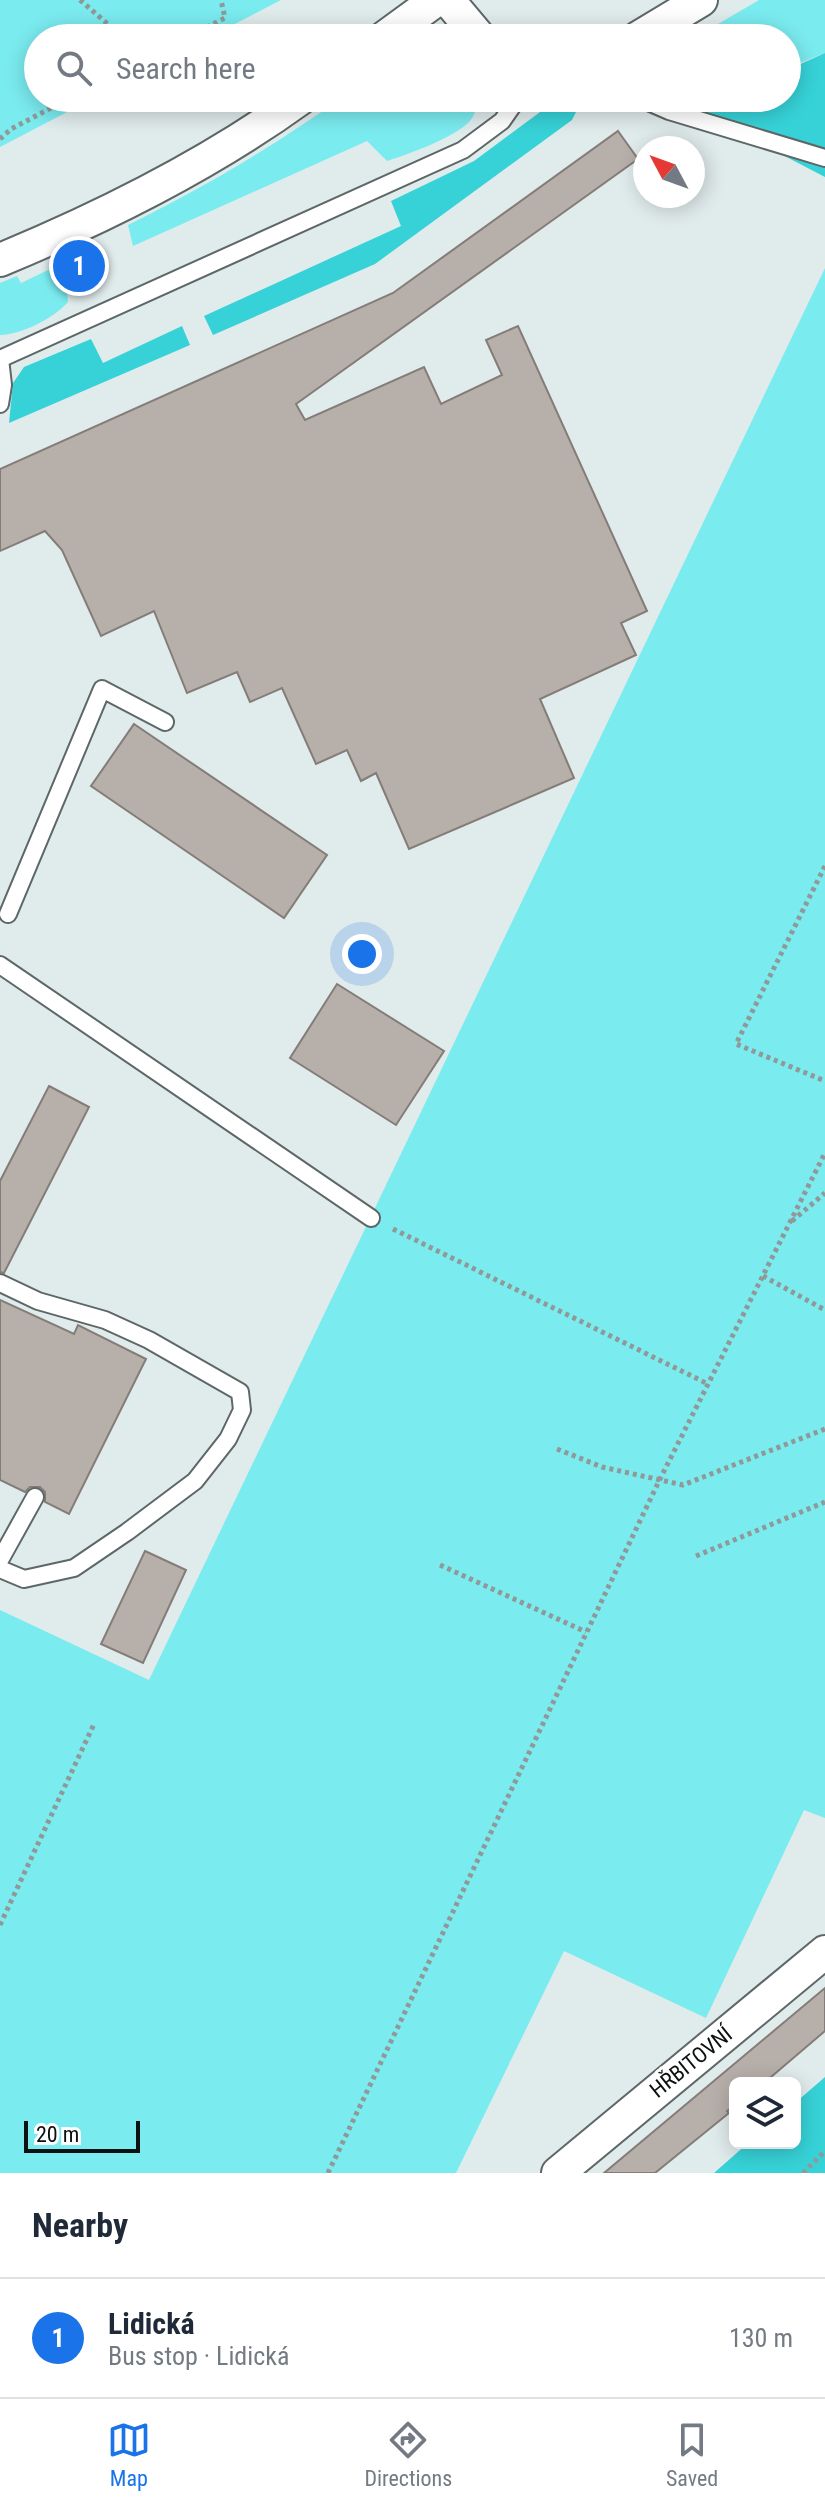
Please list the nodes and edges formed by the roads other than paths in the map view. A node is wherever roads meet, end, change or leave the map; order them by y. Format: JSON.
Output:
{"nodes":[{"id":1,"x":436,"y":0,"type":"edge"},
{"id":2,"x":448,"y":0,"type":"edge"},
{"id":3,"x":701,"y":0,"type":"edge"},
{"id":4,"x":403,"y":24,"type":"edge"},
{"id":5,"x":468,"y":24,"type":"edge"},
{"id":6,"x":661,"y":24,"type":"edge"},
{"id":7,"x":282,"y":112,"type":"edge"},
{"id":8,"x":508,"y":112,"type":"edge"},
{"id":9,"x":672,"y":112,"type":"edge"},
{"id":10,"x":825,"y":158,"type":"edge"},
{"id":11,"x":0,"y":260,"type":"edge"},
{"id":12,"x":0,"y":359,"type":"edge"},
{"id":13,"x":0,"y":404,"type":"edge"},
{"id":14,"x":165,"y":722,"type":"dead end"},
{"id":15,"x":8,"y":914,"type":"dead end"},
{"id":16,"x":0,"y":965,"type":"edge"},
{"id":17,"x":371,"y":1218,"type":"road end"},
{"id":18,"x":0,"y":1283,"type":"edge"},
{"id":19,"x":35,"y":1497,"type":"dead end"},
{"id":20,"x":0,"y":1560,"type":"edge"},
{"id":21,"x":0,"y":1569,"type":"edge"},
{"id":22,"x":825,"y":1952,"type":"edge"},
{"id":23,"x":558,"y":2173,"type":"edge"}],
"edges":[{"from":1,"to":4,"type":"street"},
{"from":2,"to":5,"type":"street"},
{"from":3,"to":6,"type":"street"},
{"from":7,"to":11,"type":"street"},
{"from":8,"to":12,"type":"lane"},
{"from":9,"to":10,"type":"lane"},
{"from":12,"to":13,"type":"lane"},
{"from":14,"to":15,"type":"lane"},
{"from":16,"to":17,"type":"lane"},
{"from":18,"to":21,"type":"lane"},
{"from":19,"to":20,"type":"lane"},
{"from":22,"to":23,"type":"street","name":"HŘBITOVNÍ"}]}
